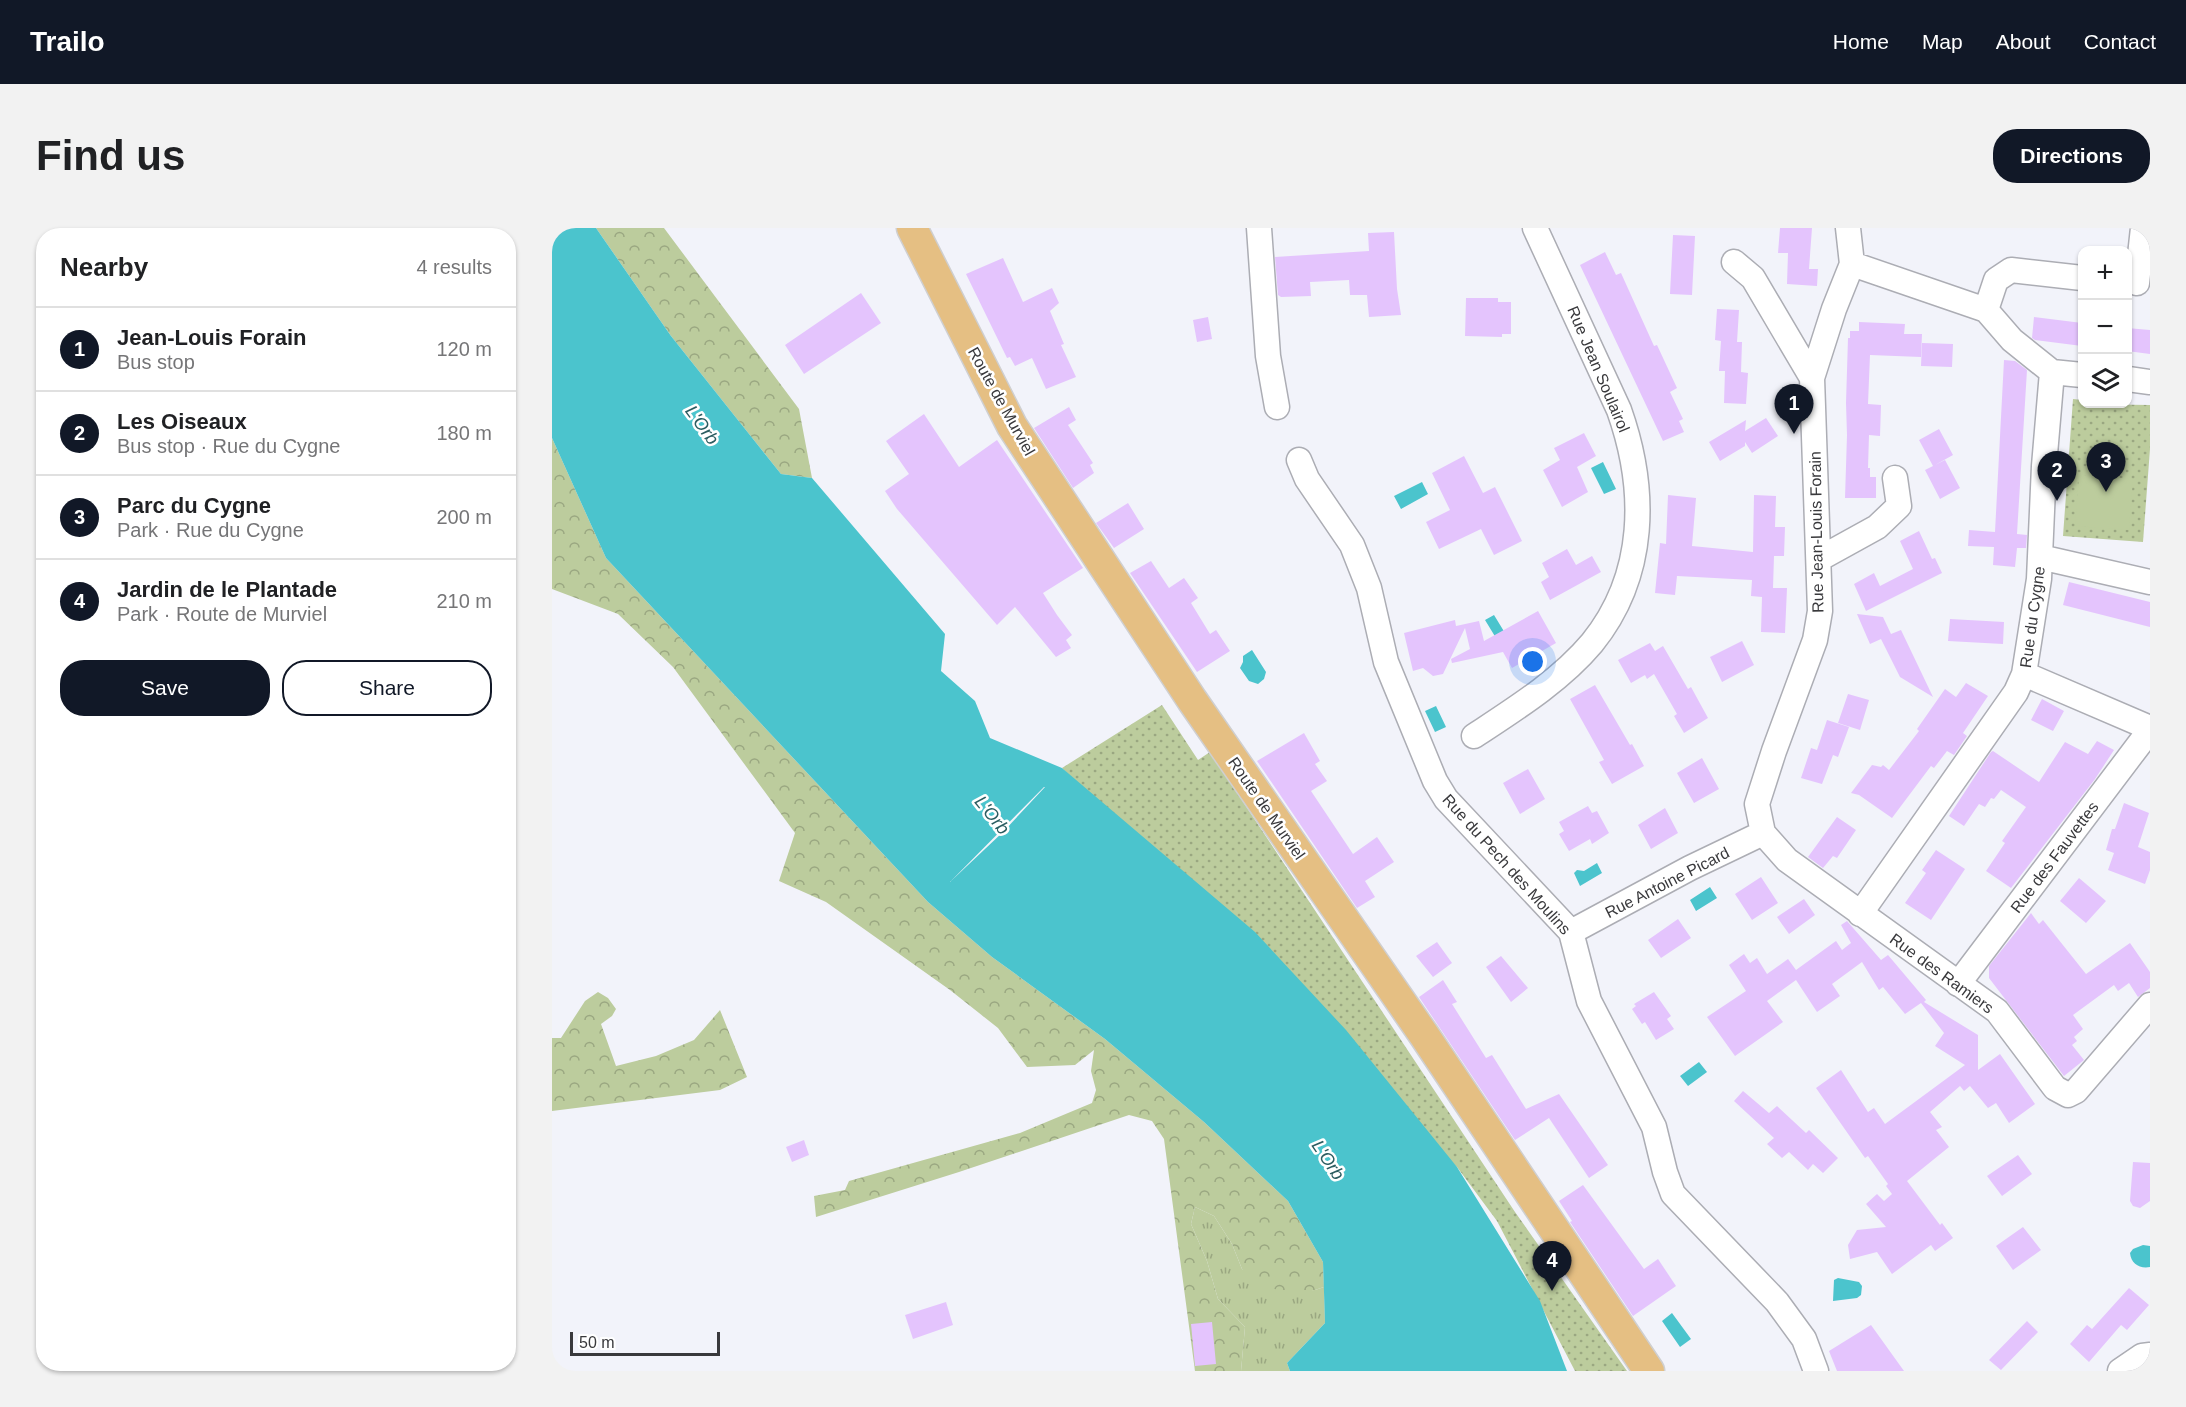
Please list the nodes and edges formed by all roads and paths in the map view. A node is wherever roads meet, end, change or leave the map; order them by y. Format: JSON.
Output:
{"nodes":[{"id":1,"x":912,"y":228,"type":"edge"},
{"id":2,"x":1259,"y":228,"type":"edge"},
{"id":3,"x":1535,"y":228,"type":"edge"},
{"id":4,"x":1848,"y":228,"type":"edge"},
{"id":5,"x":2143,"y":228,"type":"edge"},
{"id":6,"x":1734,"y":262,"type":"dead end"},
{"id":7,"x":1852,"y":264,"type":"junction"},
{"id":8,"x":2078,"y":278,"type":"edge"},
{"id":9,"x":2138,"y":283,"type":"edge"},
{"id":10,"x":1986,"y":310,"type":"junction"},
{"id":11,"x":2052,"y":372,"type":"junction"},
{"id":12,"x":2078,"y":375,"type":"edge"},
{"id":13,"x":1812,"y":378,"type":"junction"},
{"id":14,"x":2132,"y":380,"type":"edge"},
{"id":15,"x":2150,"y":382,"type":"edge"},
{"id":16,"x":1278,"y":406,"type":"dead end"},
{"id":17,"x":1299,"y":460,"type":"dead end"},
{"id":18,"x":1895,"y":478,"type":"dead end"},
{"id":19,"x":2040,"y":557,"type":"junction"},
{"id":20,"x":1819,"y":559,"type":"junction"},
{"id":21,"x":2150,"y":582,"type":"edge"},
{"id":22,"x":2024,"y":674,"type":"junction"},
{"id":23,"x":2150,"y":729,"type":"edge"},
{"id":24,"x":1474,"y":736,"type":"dead end"},
{"id":25,"x":1763,"y":833,"type":"junction"},
{"id":26,"x":1860,"y":914,"type":"junction"},
{"id":27,"x":1570,"y":932,"type":"junction"},
{"id":28,"x":1958,"y":984,"type":"junction"},
{"id":29,"x":2150,"y":1005,"type":"edge"},
{"id":30,"x":2150,"y":1355,"type":"edge"},
{"id":31,"x":1649,"y":1371,"type":"edge"},
{"id":32,"x":1816,"y":1371,"type":"edge"},
{"id":33,"x":2120,"y":1371,"type":"edge"}],
"edges":[{"from":1,"to":31,"type":"main road","name":"Route de Murviel"},
{"from":2,"to":16,"type":"street"},
{"from":3,"to":24,"type":"street","name":"Rue Jean Soulairol"},
{"from":4,"to":7,"type":"street","name":"Rue Jean-Louis Forain"},
{"from":5,"to":9,"type":"street"},
{"from":6,"to":13,"type":"street"},
{"from":7,"to":10,"type":"street"},
{"from":7,"to":13,"type":"street","name":"Rue Jean-Louis Forain"},
{"from":8,"to":10,"type":"street"},
{"from":10,"to":11,"type":"street"},
{"from":11,"to":12,"type":"street"},
{"from":11,"to":19,"type":"street","name":"Rue du Cygne"},
{"from":13,"to":20,"type":"street","name":"Rue Jean-Louis Forain"},
{"from":14,"to":15,"type":"street"},
{"from":17,"to":27,"type":"street","name":"Rue du Pech des Moulins"},
{"from":18,"to":20,"type":"street"},
{"from":19,"to":21,"type":"street"},
{"from":19,"to":22,"type":"street","name":"Rue du Cygne"},
{"from":20,"to":25,"type":"street","name":"Rue Jean-Louis Forain"},
{"from":22,"to":23,"type":"street"},
{"from":22,"to":26,"type":"street","name":"Rue du Cygne"},
{"from":23,"to":28,"type":"street","name":"Rue des Fauvettes"},
{"from":25,"to":26,"type":"street","name":"Rue des Ramiers"},
{"from":25,"to":27,"type":"street","name":"Rue Antoine Picard"},
{"from":26,"to":28,"type":"street","name":"Rue des Ramiers"},
{"from":27,"to":32,"type":"street","name":"Rue du Pech des Moulins"},
{"from":28,"to":29,"type":"street","name":"Rue des Ramiers"},
{"from":30,"to":33,"type":"street"}]}
